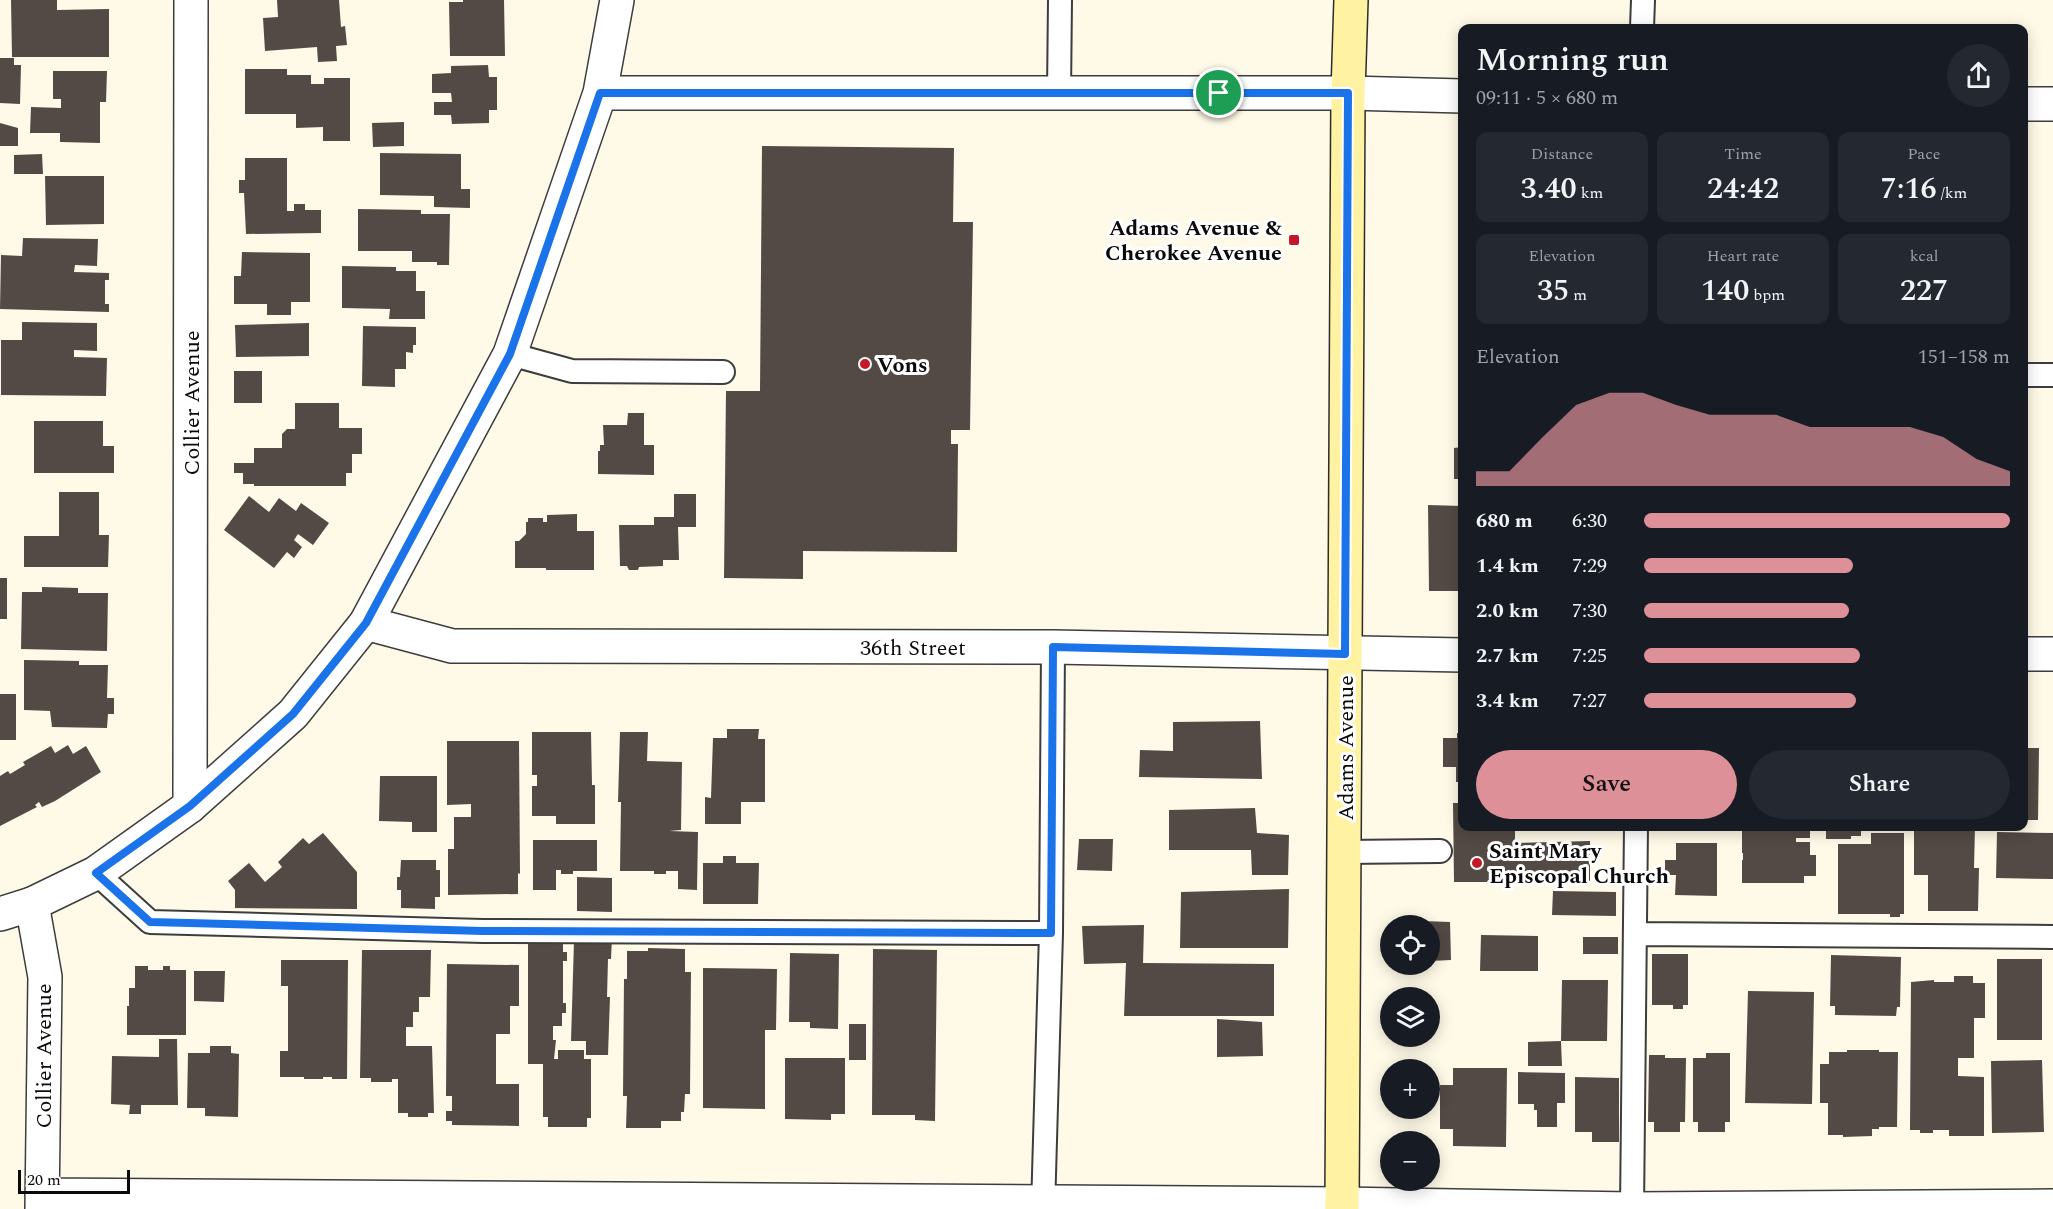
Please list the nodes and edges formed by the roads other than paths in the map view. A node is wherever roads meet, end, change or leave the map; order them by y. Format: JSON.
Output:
{"nodes":[{"id":1,"x":191,"y":0,"type":"edge"},
{"id":2,"x":617,"y":0,"type":"edge"},
{"id":3,"x":1060,"y":0,"type":"edge"},
{"id":4,"x":1351,"y":0,"type":"edge"},
{"id":5,"x":1643,"y":0,"type":"edge"},
{"id":6,"x":1642,"y":24,"type":"edge"},
{"id":7,"x":600,"y":93,"type":"junction"},
{"id":8,"x":1059,"y":93,"type":"junction"},
{"id":9,"x":1348,"y":93,"type":"junction"},
{"id":10,"x":1458,"y":96,"type":"edge"},
{"id":11,"x":2028,"y":104,"type":"edge"},
{"id":12,"x":2053,"y":105,"type":"edge"},
{"id":13,"x":510,"y":354,"type":"junction"},
{"id":14,"x":723,"y":372,"type":"dead end"},
{"id":15,"x":2028,"y":375,"type":"edge"},
{"id":16,"x":2053,"y":375,"type":"edge"},
{"id":17,"x":366,"y":623,"type":"junction"},
{"id":18,"x":1053,"y":647,"type":"junction"},
{"id":19,"x":1345,"y":654,"type":"junction"},
{"id":20,"x":2028,"y":654,"type":"edge"},
{"id":21,"x":2053,"y":654,"type":"edge"},
{"id":22,"x":1458,"y":655,"type":"edge"},
{"id":23,"x":190,"y":806,"type":"junction"},
{"id":24,"x":1636,"y":831,"type":"edge"},
{"id":25,"x":1440,"y":851,"type":"dead end"},
{"id":26,"x":1344,"y":852,"type":"junction"},
{"id":27,"x":96,"y":873,"type":"junction"},
{"id":28,"x":32,"y":904,"type":"junction"},
{"id":29,"x":0,"y":914,"type":"edge"},
{"id":30,"x":1051,"y":933,"type":"junction"},
{"id":31,"x":1636,"y":934,"type":"junction"},
{"id":32,"x":2053,"y":937,"type":"edge"},
{"id":33,"x":42,"y":1202,"type":"edge"},
{"id":34,"x":1043,"y":1206,"type":"edge"},
{"id":35,"x":1342,"y":1206,"type":"edge"},
{"id":36,"x":2053,"y":1206,"type":"edge"},
{"id":37,"x":1632,"y":1209,"type":"edge"}],
"edges":[{"from":1,"to":23,"type":"street","name":"Collier Avenue"},
{"from":2,"to":7,"type":"street"},
{"from":3,"to":8,"type":"lane"},
{"from":4,"to":9,"type":"main road","name":"Adams Avenue"},
{"from":5,"to":6,"type":"lane"},
{"from":7,"to":8,"type":"street"},
{"from":7,"to":13,"type":"street"},
{"from":8,"to":9,"type":"street"},
{"from":9,"to":10,"type":"street"},
{"from":9,"to":19,"type":"main road","name":"Adams Avenue"},
{"from":11,"to":12,"type":"street"},
{"from":13,"to":14,"type":"lane"},
{"from":13,"to":17,"type":"street"},
{"from":15,"to":16,"type":"lane"},
{"from":17,"to":18,"type":"street","name":"36th Street"},
{"from":17,"to":23,"type":"street"},
{"from":18,"to":19,"type":"street","name":"36th Street"},
{"from":18,"to":30,"type":"lane"},
{"from":19,"to":22,"type":"street","name":"36th Street"},
{"from":19,"to":26,"type":"main road","name":"Adams Avenue"},
{"from":20,"to":21,"type":"street"},
{"from":23,"to":27,"type":"street"},
{"from":24,"to":31,"type":"lane"},
{"from":25,"to":26,"type":"lane"},
{"from":26,"to":35,"type":"main road","name":"Adams Avenue"},
{"from":27,"to":28,"type":"street"},
{"from":27,"to":30,"type":"lane"},
{"from":28,"to":29,"type":"street"},
{"from":28,"to":33,"type":"street","name":"Collier Avenue"},
{"from":30,"to":34,"type":"lane"},
{"from":31,"to":32,"type":"lane"},
{"from":31,"to":37,"type":"lane"},
{"from":33,"to":34,"type":"street"},
{"from":34,"to":35,"type":"street"},
{"from":35,"to":37,"type":"street"},
{"from":36,"to":37,"type":"street"}]}
